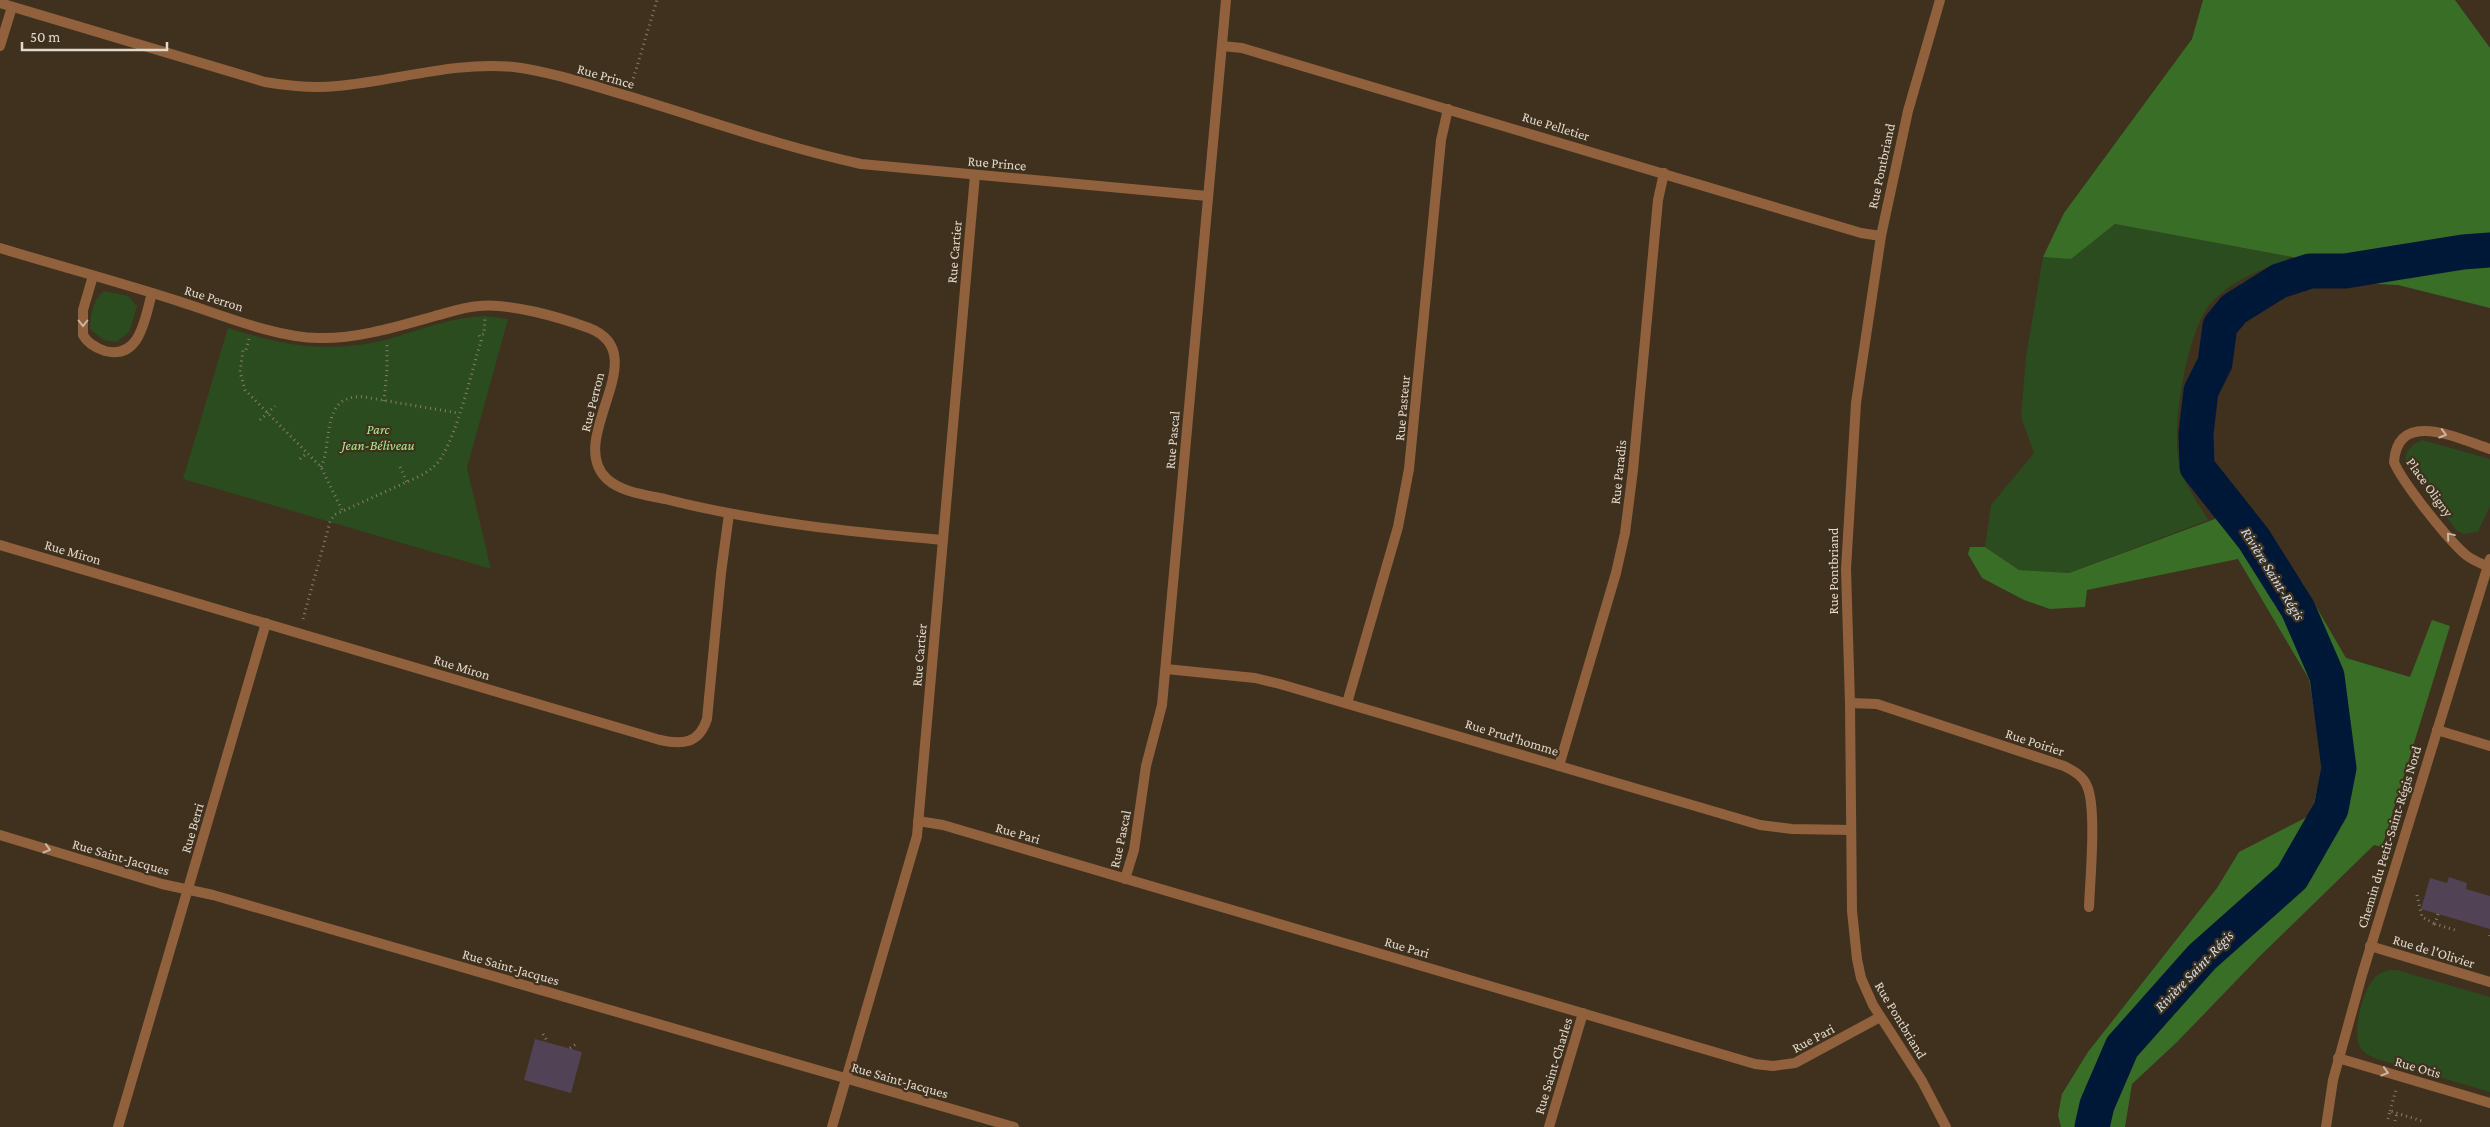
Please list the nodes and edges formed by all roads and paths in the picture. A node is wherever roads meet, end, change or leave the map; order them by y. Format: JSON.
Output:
{"nodes":[{"id":1,"x":657,"y":0,"type":"edge"},
{"id":2,"x":1226,"y":0,"type":"edge"},
{"id":3,"x":1940,"y":0,"type":"edge"},
{"id":4,"x":0,"y":3,"type":"edge"},
{"id":5,"x":12,"y":7,"type":"junction"},
{"id":6,"x":0,"y":46,"type":"edge"},
{"id":7,"x":1222,"y":46,"type":"junction"},
{"id":8,"x":632,"y":84,"type":"dead end"},
{"id":9,"x":1448,"y":108,"type":"junction"},
{"id":10,"x":1664,"y":173,"type":"junction"},
{"id":11,"x":975,"y":175,"type":"junction"},
{"id":12,"x":1208,"y":196,"type":"junction"},
{"id":13,"x":1881,"y":236,"type":"junction"},
{"id":14,"x":0,"y":248,"type":"edge"},
{"id":15,"x":93,"y":276,"type":"junction"},
{"id":16,"x":152,"y":293,"type":"junction"},
{"id":17,"x":485,"y":316,"type":"dead end"},
{"id":18,"x":250,"y":334,"type":"dead end"},
{"id":19,"x":387,"y":339,"type":"dead end"},
{"id":20,"x":384,"y":401,"type":"junction"},
{"id":21,"x":275,"y":406,"type":"dead end"},
{"id":22,"x":459,"y":412,"type":"junction"},
{"id":23,"x":267,"y":413,"type":"junction"},
{"id":24,"x":260,"y":420,"type":"dead end"},
{"id":25,"x":2490,"y":449,"type":"edge"},
{"id":26,"x":307,"y":452,"type":"junction"},
{"id":27,"x":300,"y":459,"type":"dead end"},
{"id":28,"x":400,"y":467,"type":"dead end"},
{"id":29,"x":321,"y":468,"type":"junction"},
{"id":30,"x":407,"y":482,"type":"junction"},
{"id":31,"x":342,"y":510,"type":"junction"},
{"id":32,"x":729,"y":514,"type":"junction"},
{"id":33,"x":943,"y":540,"type":"junction"},
{"id":34,"x":0,"y":545,"type":"edge"},
{"id":35,"x":2489,"y":562,"type":"edge"},
{"id":36,"x":303,"y":620,"type":"dead end"},
{"id":37,"x":266,"y":623,"type":"junction"},
{"id":38,"x":1166,"y":669,"type":"junction"},
{"id":39,"x":1347,"y":703,"type":"junction"},
{"id":40,"x":1850,"y":703,"type":"junction"},
{"id":41,"x":2437,"y":730,"type":"junction"},
{"id":42,"x":2490,"y":746,"type":"edge"},
{"id":43,"x":1559,"y":766,"type":"junction"},
{"id":44,"x":918,"y":821,"type":"junction"},
{"id":45,"x":1850,"y":830,"type":"junction"},
{"id":46,"x":0,"y":835,"type":"edge"},
{"id":47,"x":1125,"y":879,"type":"junction"},
{"id":48,"x":188,"y":889,"type":"junction"},
{"id":49,"x":2417,"y":895,"type":"dead end"},
{"id":50,"x":2089,"y":908,"type":"dead end"},
{"id":51,"x":2438,"y":914,"type":"dead end"},
{"id":52,"x":2435,"y":924,"type":"junction"},
{"id":53,"x":2455,"y":930,"type":"dead end"},
{"id":54,"x":2490,"y":936,"type":"edge"},
{"id":55,"x":2490,"y":940,"type":"edge"},
{"id":56,"x":2370,"y":946,"type":"junction"},
{"id":57,"x":2490,"y":982,"type":"edge"},
{"id":58,"x":1583,"y":1013,"type":"junction"},
{"id":59,"x":1880,"y":1017,"type":"junction"},
{"id":60,"x":544,"y":1034,"type":"dead end"},
{"id":61,"x":548,"y":1042,"type":"dead end"},
{"id":62,"x":576,"y":1044,"type":"dead end"},
{"id":63,"x":570,"y":1048,"type":"dead end"},
{"id":64,"x":2338,"y":1058,"type":"junction"},
{"id":65,"x":2400,"y":1076,"type":"junction"},
{"id":66,"x":847,"y":1079,"type":"junction"},
{"id":67,"x":2490,"y":1103,"type":"edge"},
{"id":68,"x":2390,"y":1111,"type":"junction"},
{"id":69,"x":2397,"y":1113,"type":"junction"},
{"id":70,"x":2388,"y":1119,"type":"dead end"},
{"id":71,"x":2395,"y":1121,"type":"dead end"},
{"id":72,"x":2425,"y":1122,"type":"dead end"},
{"id":73,"x":118,"y":1127,"type":"edge"},
{"id":74,"x":832,"y":1127,"type":"edge"},
{"id":75,"x":1014,"y":1127,"type":"edge"},
{"id":76,"x":1549,"y":1127,"type":"edge"},
{"id":77,"x":1946,"y":1127,"type":"edge"},
{"id":78,"x":2326,"y":1127,"type":"edge"}],
"edges":[{"from":1,"to":8,"type":"path"},
{"from":2,"to":7,"type":"street","name":"Rue Pascal"},
{"from":3,"to":13,"type":"street","name":"Rue Pontbriand"},
{"from":4,"to":5,"type":"street","name":"Rue Prince"},
{"from":5,"to":6,"type":"street"},
{"from":5,"to":11,"type":"street","name":"Rue Prince"},
{"from":7,"to":9,"type":"street","name":"Rue Pelletier"},
{"from":7,"to":12,"type":"street","name":"Rue Pascal"},
{"from":9,"to":10,"type":"street","name":"Rue Pelletier"},
{"from":9,"to":39,"type":"street","name":"Rue Pasteur"},
{"from":10,"to":13,"type":"street","name":"Rue Pelletier"},
{"from":10,"to":43,"type":"street","name":"Rue Paradis"},
{"from":11,"to":12,"type":"street","name":"Rue Prince"},
{"from":11,"to":33,"type":"street","name":"Rue Cartier"},
{"from":12,"to":38,"type":"street","name":"Rue Pascal"},
{"from":13,"to":40,"type":"street","name":"Rue Pontbriand"},
{"from":14,"to":15,"type":"street","name":"Rue Perron"},
{"from":15,"to":16,"type":"street","name":"Rue Perron"},
{"from":15,"to":16,"type":"street","one_way":true},
{"from":16,"to":32,"type":"street","name":"Rue Perron"},
{"from":17,"to":22,"type":"path"},
{"from":18,"to":23,"type":"path"},
{"from":19,"to":20,"type":"path"},
{"from":20,"to":22,"type":"path"},
{"from":20,"to":29,"type":"path"},
{"from":21,"to":23,"type":"path"},
{"from":22,"to":30,"type":"path"},
{"from":23,"to":24,"type":"path"},
{"from":23,"to":26,"type":"path"},
{"from":35,"to":25,"type":"street","name":"Place Oligny","one_way":true},
{"from":26,"to":27,"type":"path"},
{"from":26,"to":29,"type":"path"},
{"from":28,"to":30,"type":"path"},
{"from":29,"to":31,"type":"path"},
{"from":30,"to":31,"type":"path"},
{"from":31,"to":36,"type":"path"},
{"from":32,"to":33,"type":"street","name":"Rue Perron"},
{"from":32,"to":37,"type":"street","name":"Rue Miron"},
{"from":33,"to":44,"type":"street","name":"Rue Cartier"},
{"from":34,"to":37,"type":"street","name":"Rue Miron"},
{"from":35,"to":41,"type":"street","name":"Chemin du Petit-Saint-Régis Nord"},
{"from":37,"to":48,"type":"street","name":"Rue Berri"},
{"from":38,"to":39,"type":"street","name":"Rue Prud'homme"},
{"from":38,"to":47,"type":"street","name":"Rue Pascal"},
{"from":39,"to":43,"type":"street","name":"Rue Prud'homme"},
{"from":40,"to":45,"type":"street","name":"Rue Pontbriand"},
{"from":40,"to":50,"type":"street","name":"Rue Poirier"},
{"from":41,"to":42,"type":"street"},
{"from":41,"to":56,"type":"street","name":"Chemin du Petit-Saint-Régis Nord"},
{"from":43,"to":45,"type":"street","name":"Rue Prud'homme"},
{"from":44,"to":47,"type":"street","name":"Rue Pari"},
{"from":44,"to":66,"type":"street","name":"Rue Cartier"},
{"from":45,"to":59,"type":"street","name":"Rue Pontbriand"},
{"from":46,"to":48,"type":"street","name":"Rue Saint-Jacques","one_way":true},
{"from":47,"to":58,"type":"street","name":"Rue Pari"},
{"from":48,"to":66,"type":"street","name":"Rue Saint-Jacques"},
{"from":48,"to":73,"type":"street","name":"Rue Berri"},
{"from":49,"to":52,"type":"path"},
{"from":51,"to":52,"type":"path"},
{"from":52,"to":53,"type":"path"},
{"from":54,"to":55,"type":"path"},
{"from":56,"to":57,"type":"street","name":"Rue de l'Olivier"},
{"from":56,"to":64,"type":"street","name":"Chemin du Petit-Saint-Régis Nord"},
{"from":58,"to":59,"type":"street","name":"Rue Pari"},
{"from":58,"to":76,"type":"street","name":"Rue Saint-Charles"},
{"from":59,"to":77,"type":"street","name":"Rue Pontbriand"},
{"from":60,"to":61,"type":"path"},
{"from":62,"to":63,"type":"path"},
{"from":64,"to":65,"type":"street","name":"Rue Otis","one_way":true},
{"from":64,"to":78,"type":"street","name":"Chemin du Petit-Saint-Régis Nord"},
{"from":65,"to":67,"type":"street","name":"Rue Otis"},
{"from":65,"to":68,"type":"path"},
{"from":66,"to":74,"type":"street","name":"Rue Cartier"},
{"from":66,"to":75,"type":"street","name":"Rue Saint-Jacques"},
{"from":68,"to":69,"type":"path"},
{"from":68,"to":70,"type":"path"},
{"from":69,"to":71,"type":"path"},
{"from":69,"to":72,"type":"path"}]}
